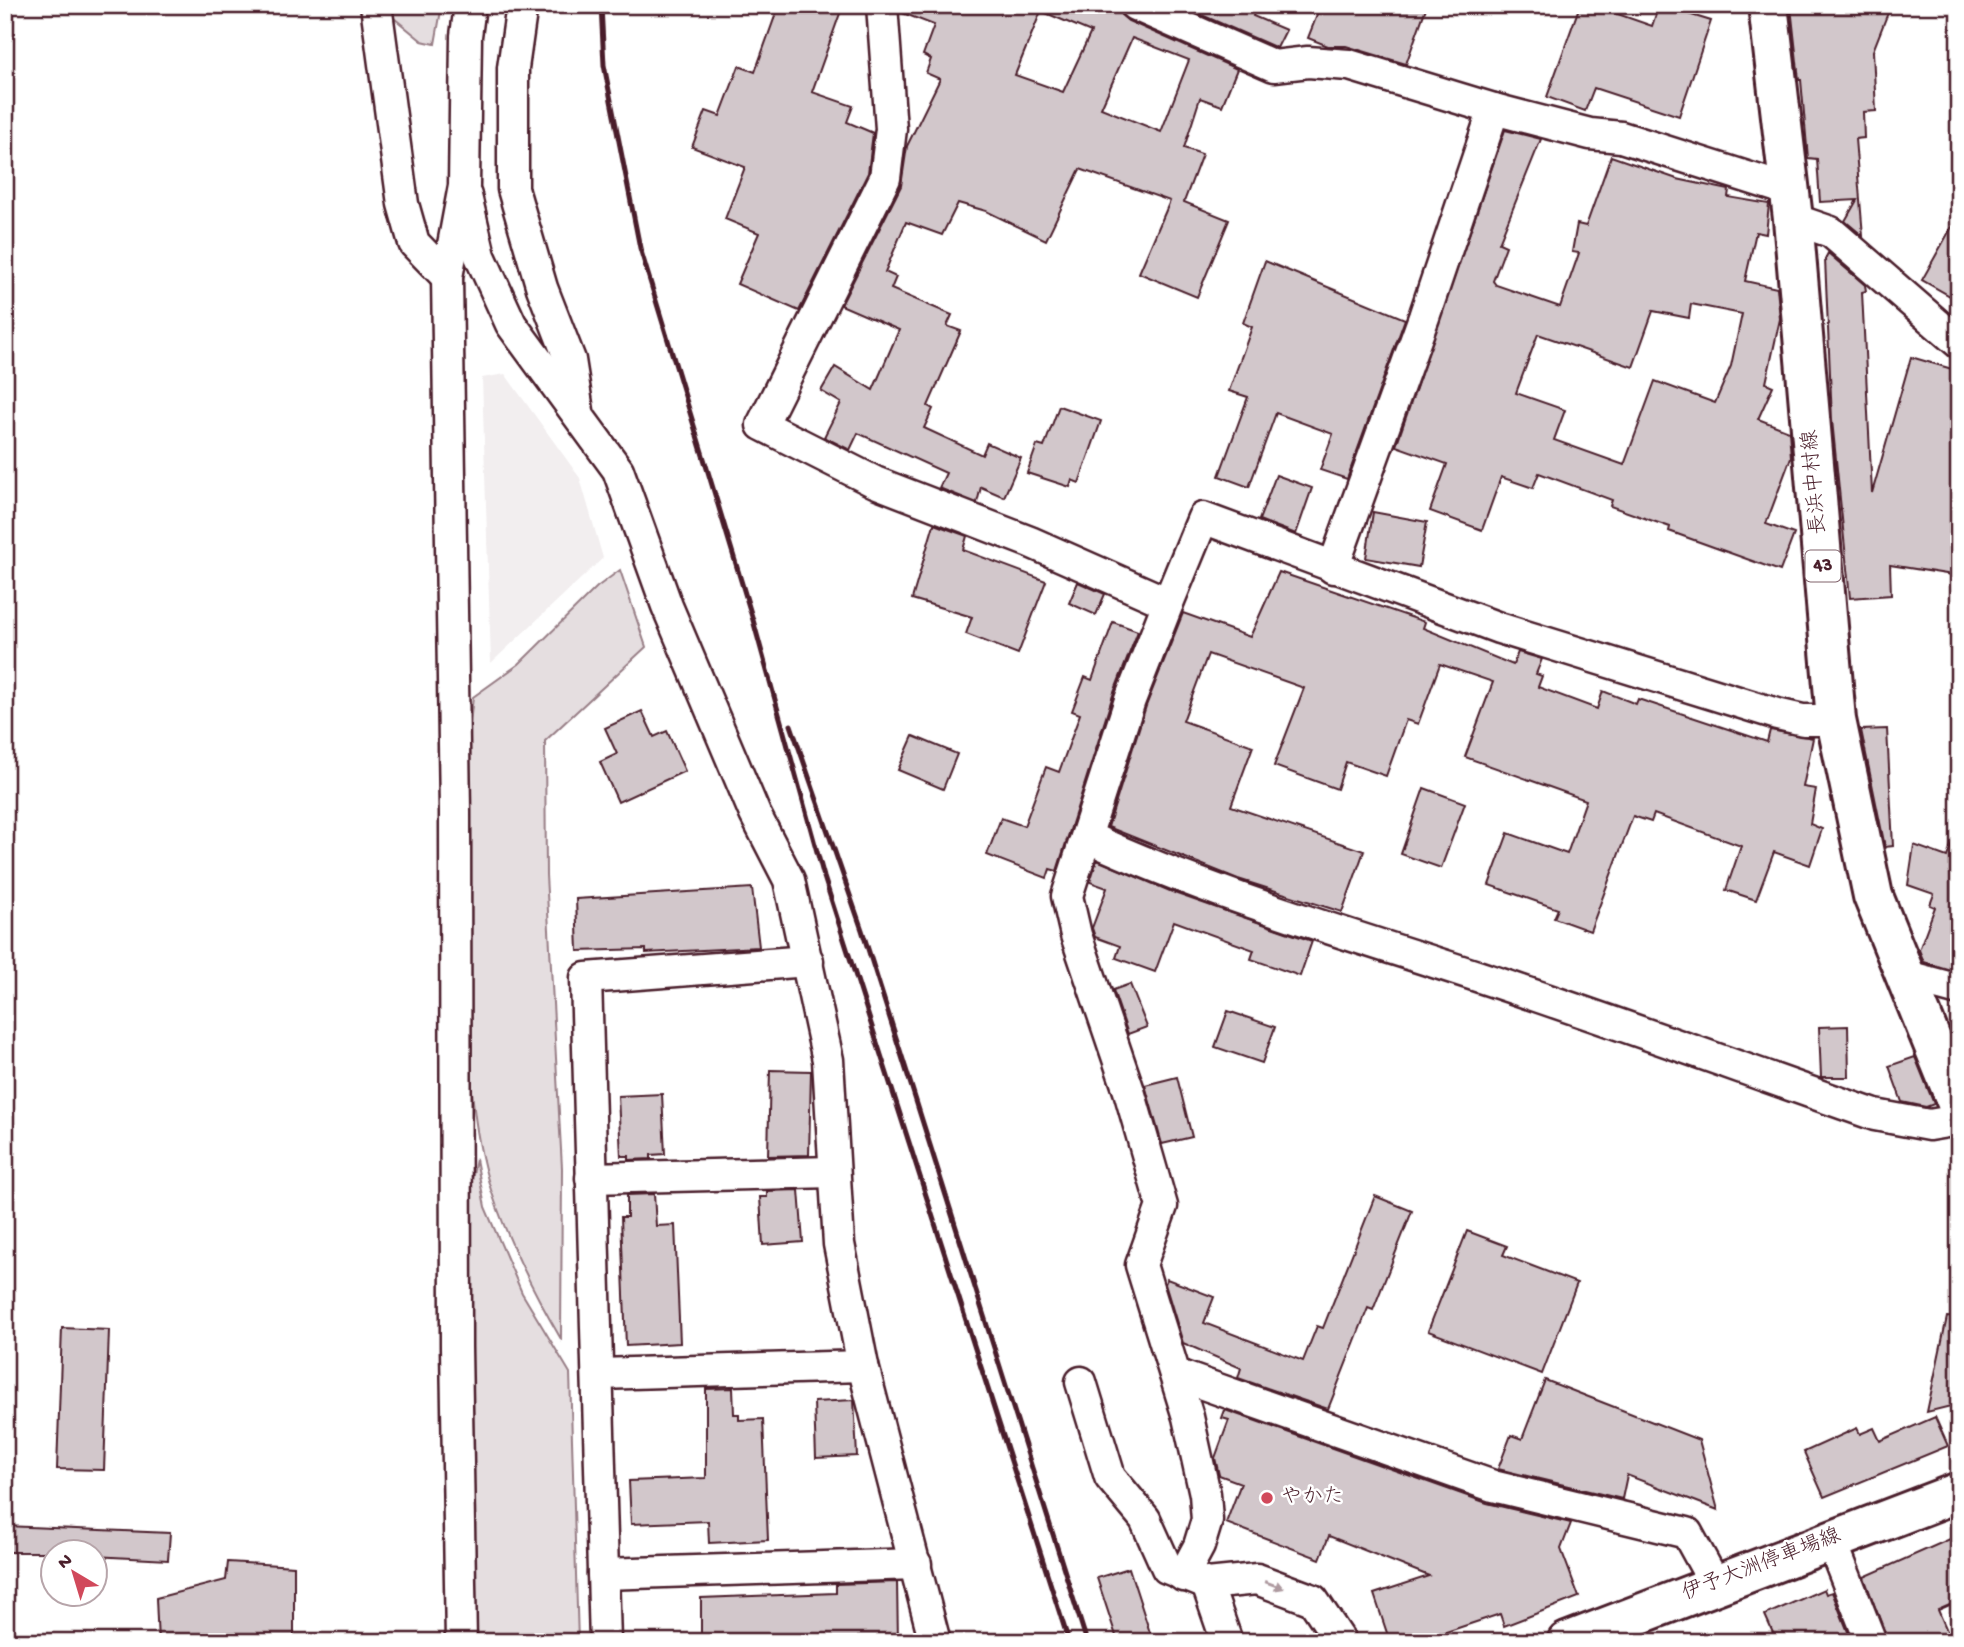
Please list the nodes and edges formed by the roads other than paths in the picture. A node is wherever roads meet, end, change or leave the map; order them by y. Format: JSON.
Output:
{"nodes":[{"id":1,"x":376,"y":5,"type":"edge"},
{"id":2,"x":470,"y":5,"type":"edge"},
{"id":3,"x":522,"y":5,"type":"edge"},
{"id":4,"x":882,"y":5,"type":"edge"},
{"id":5,"x":1135,"y":5,"type":"edge"},
{"id":6,"x":1768,"y":5,"type":"edge"},
{"id":7,"x":1494,"y":109,"type":"junction"},
{"id":8,"x":464,"y":186,"type":"junction"},
{"id":9,"x":1791,"y":204,"type":"junction"},
{"id":10,"x":447,"y":278,"type":"junction"},
{"id":11,"x":1959,"y":343,"type":"edge"},
{"id":12,"x":578,"y":412,"type":"junction"},
{"id":13,"x":1333,"y":568,"type":"junction"},
{"id":14,"x":1168,"y":603,"type":"junction"},
{"id":15,"x":1836,"y":720,"type":"junction"},
{"id":16,"x":1087,"y":837,"type":"junction"},
{"id":17,"x":808,"y":961,"type":"junction"},
{"id":18,"x":1908,"y":983,"type":"junction"},
{"id":19,"x":1959,"y":990,"type":"edge"},
{"id":20,"x":1959,"y":1108,"type":"edge"},
{"id":21,"x":1959,"y":1120,"type":"edge"},
{"id":22,"x":833,"y":1172,"type":"junction"},
{"id":23,"x":591,"y":1178,"type":"junction"},
{"id":24,"x":863,"y":1366,"type":"junction"},
{"id":25,"x":599,"y":1374,"type":"junction"},
{"id":26,"x":1175,"y":1374,"type":"junction"},
{"id":27,"x":1081,"y":1382,"type":"dead end"},
{"id":28,"x":1959,"y":1492,"type":"edge"},
{"id":29,"x":1831,"y":1540,"type":"junction"},
{"id":30,"x":916,"y":1564,"type":"junction"},
{"id":31,"x":603,"y":1574,"type":"junction"},
{"id":32,"x":1195,"y":1580,"type":"junction"},
{"id":33,"x":1715,"y":1584,"type":"junction"},
{"id":34,"x":461,"y":1642,"type":"edge"},
{"id":35,"x":605,"y":1642,"type":"edge"},
{"id":36,"x":935,"y":1642,"type":"edge"},
{"id":37,"x":1227,"y":1642,"type":"edge"},
{"id":38,"x":1341,"y":1642,"type":"edge"},
{"id":39,"x":1567,"y":1642,"type":"edge"},
{"id":40,"x":1871,"y":1642,"type":"edge"}],
"edges":[{"from":1,"to":10,"type":"street"},
{"from":2,"to":8,"type":"street"},
{"from":3,"to":12,"type":"street"},
{"from":4,"to":14,"type":"street"},
{"from":5,"to":7,"type":"street"},
{"from":6,"to":9,"type":"main road","name":"長浜中村線","number":"43"},
{"from":7,"to":9,"type":"street"},
{"from":7,"to":13,"type":"street"},
{"from":8,"to":10,"type":"street"},
{"from":8,"to":12,"type":"street"},
{"from":9,"to":11,"type":"street"},
{"from":9,"to":15,"type":"main road","name":"長浜中村線","number":"43"},
{"from":10,"to":34,"type":"street"},
{"from":12,"to":17,"type":"street"},
{"from":13,"to":14,"type":"street"},
{"from":13,"to":15,"type":"street"},
{"from":14,"to":16,"type":"street"},
{"from":15,"to":18,"type":"main road","name":"長浜中村線","number":"43"},
{"from":16,"to":21,"type":"street"},
{"from":16,"to":26,"type":"street"},
{"from":17,"to":22,"type":"street"},
{"from":17,"to":23,"type":"street"},
{"from":18,"to":19,"type":"street"},
{"from":18,"to":20,"type":"main road","name":"長浜中村線","number":"43"},
{"from":22,"to":23,"type":"street"},
{"from":22,"to":24,"type":"street"},
{"from":23,"to":25,"type":"street"},
{"from":24,"to":25,"type":"street"},
{"from":24,"to":30,"type":"street"},
{"from":25,"to":31,"type":"street"},
{"from":26,"to":32,"type":"street"},
{"from":26,"to":33,"type":"street"},
{"from":27,"to":32,"type":"street"},
{"from":28,"to":29,"type":"main road","name":"伊予大洲停車場線"},
{"from":29,"to":33,"type":"main road","name":"伊予大洲停車場線"},
{"from":29,"to":40,"type":"street"},
{"from":30,"to":31,"type":"street"},
{"from":30,"to":36,"type":"street"},
{"from":31,"to":35,"type":"street"},
{"from":32,"to":37,"type":"street"},
{"from":32,"to":38,"type":"street","one_way":true},
{"from":33,"to":39,"type":"main road","name":"伊予大洲停車場線"}]}
